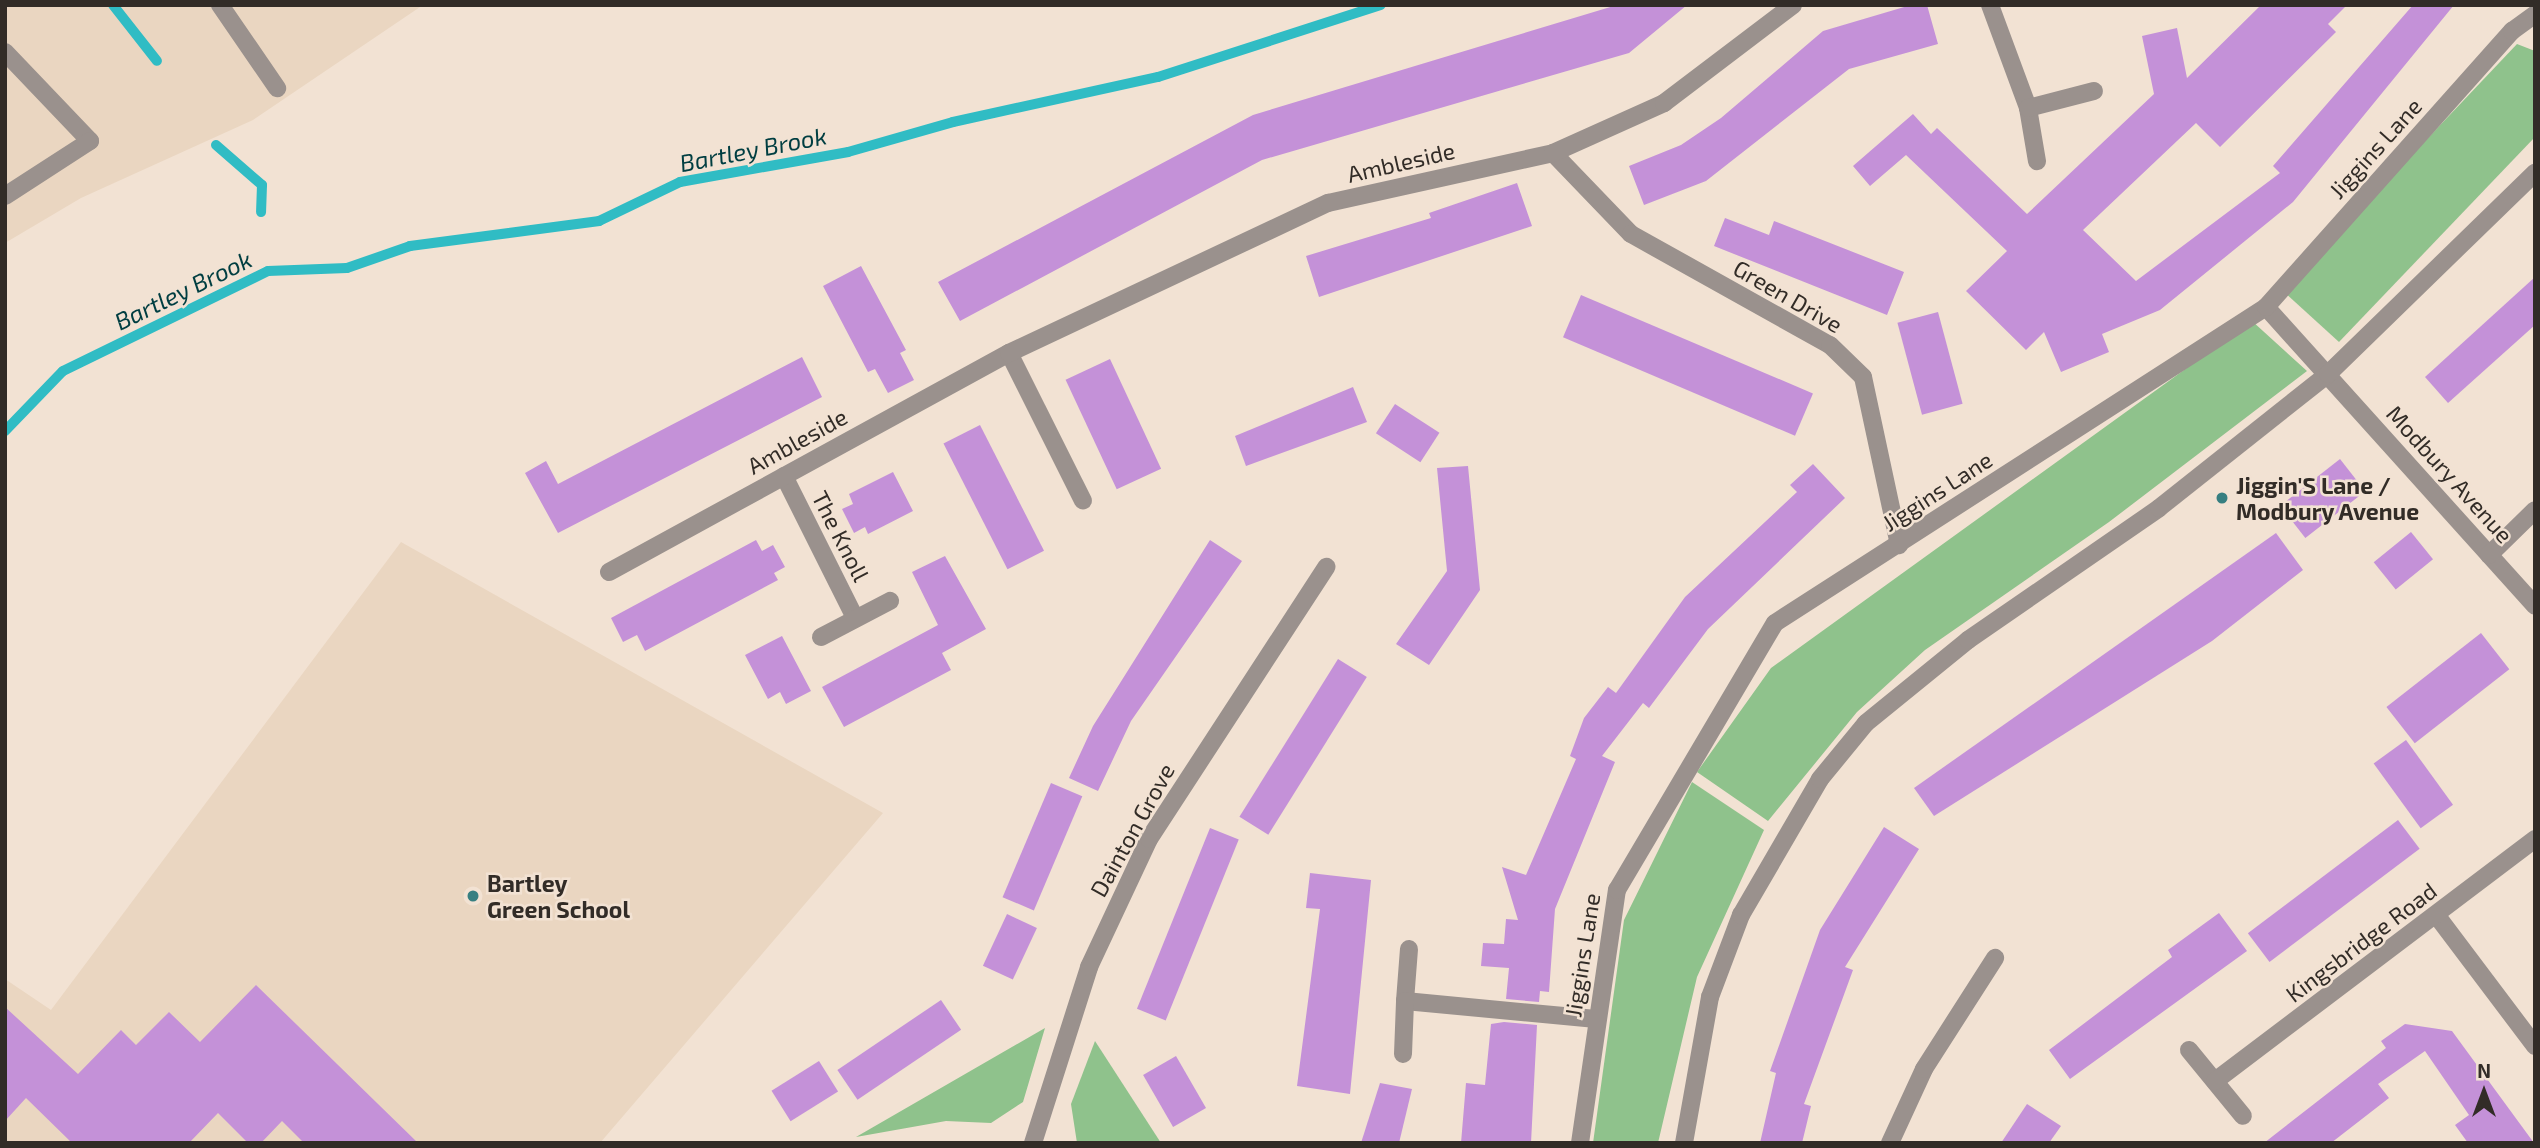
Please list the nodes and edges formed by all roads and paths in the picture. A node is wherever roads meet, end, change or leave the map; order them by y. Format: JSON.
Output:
{"nodes":[{"id":1,"x":220,"y":5,"type":"edge"},
{"id":2,"x":1793,"y":5,"type":"edge"},
{"id":3,"x":1990,"y":5,"type":"edge"},
{"id":4,"x":2535,"y":14,"type":"edge"},
{"id":5,"x":5,"y":52,"type":"edge"},
{"id":6,"x":277,"y":88,"type":"dead end"},
{"id":7,"x":2094,"y":91,"type":"dead end"},
{"id":8,"x":2028,"y":108,"type":"junction"},
{"id":9,"x":1553,"y":153,"type":"junction"},
{"id":10,"x":2037,"y":161,"type":"dead end"},
{"id":11,"x":2535,"y":173,"type":"edge"},
{"id":12,"x":5,"y":196,"type":"edge"},
{"id":13,"x":2266,"y":307,"type":"junction"},
{"id":14,"x":1009,"y":353,"type":"junction"},
{"id":15,"x":2328,"y":374,"type":"junction"},
{"id":16,"x":784,"y":476,"type":"junction"},
{"id":17,"x":1083,"y":501,"type":"dead end"},
{"id":18,"x":2535,"y":510,"type":"edge"},
{"id":19,"x":1899,"y":545,"type":"junction"},
{"id":20,"x":2489,"y":555,"type":"junction"},
{"id":21,"x":1326,"y":567,"type":"dead end"},
{"id":22,"x":609,"y":572,"type":"dead end"},
{"id":23,"x":890,"y":601,"type":"dead end"},
{"id":24,"x":2535,"y":606,"type":"edge"},
{"id":25,"x":855,"y":618,"type":"junction"},
{"id":26,"x":821,"y":637,"type":"dead end"},
{"id":27,"x":2535,"y":839,"type":"edge"},
{"id":28,"x":2437,"y":916,"type":"junction"},
{"id":29,"x":1409,"y":949,"type":"dead end"},
{"id":30,"x":1995,"y":958,"type":"dead end"},
{"id":31,"x":1405,"y":1001,"type":"junction"},
{"id":32,"x":1596,"y":1019,"type":"junction"},
{"id":33,"x":2535,"y":1045,"type":"edge"},
{"id":34,"x":2189,"y":1050,"type":"dead end"},
{"id":35,"x":1403,"y":1054,"type":"dead end"},
{"id":36,"x":2215,"y":1081,"type":"junction"},
{"id":37,"x":2243,"y":1116,"type":"dead end"},
{"id":38,"x":1032,"y":1143,"type":"edge"},
{"id":39,"x":1580,"y":1143,"type":"edge"},
{"id":40,"x":1684,"y":1143,"type":"edge"},
{"id":41,"x":1890,"y":1143,"type":"edge"}],
"edges":[{"from":1,"to":6,"type":"street"},
{"from":2,"to":9,"type":"street","name":"Ambleside"},
{"from":3,"to":8,"type":"street"},
{"from":4,"to":13,"type":"street","name":"Jiggins Lane"},
{"from":5,"to":12,"type":"street"},
{"from":7,"to":8,"type":"street"},
{"from":8,"to":10,"type":"street"},
{"from":9,"to":14,"type":"street","name":"Ambleside"},
{"from":9,"to":19,"type":"street","name":"Green Drive"},
{"from":11,"to":15,"type":"street"},
{"from":13,"to":15,"type":"street","name":"Modbury Avenue"},
{"from":13,"to":19,"type":"street","name":"Jiggins Lane"},
{"from":14,"to":16,"type":"street","name":"Ambleside"},
{"from":14,"to":17,"type":"street"},
{"from":15,"to":20,"type":"street","name":"Modbury Avenue"},
{"from":15,"to":40,"type":"street"},
{"from":16,"to":22,"type":"street","name":"Ambleside"},
{"from":16,"to":25,"type":"street","name":"The Knoll"},
{"from":18,"to":20,"type":"street"},
{"from":19,"to":32,"type":"street","name":"Jiggins Lane"},
{"from":20,"to":24,"type":"street","name":"Modbury Avenue"},
{"from":21,"to":38,"type":"street","name":"Dainton Grove"},
{"from":23,"to":25,"type":"street","name":"The Knoll"},
{"from":25,"to":26,"type":"street","name":"The Knoll"},
{"from":27,"to":28,"type":"street","name":"Kingsbridge Road"},
{"from":28,"to":33,"type":"street"},
{"from":28,"to":36,"type":"street","name":"Kingsbridge Road"},
{"from":29,"to":31,"type":"street"},
{"from":30,"to":41,"type":"street"},
{"from":31,"to":32,"type":"street"},
{"from":31,"to":35,"type":"street"},
{"from":32,"to":39,"type":"street","name":"Jiggins Lane"},
{"from":34,"to":36,"type":"street"},
{"from":36,"to":37,"type":"street"}]}
